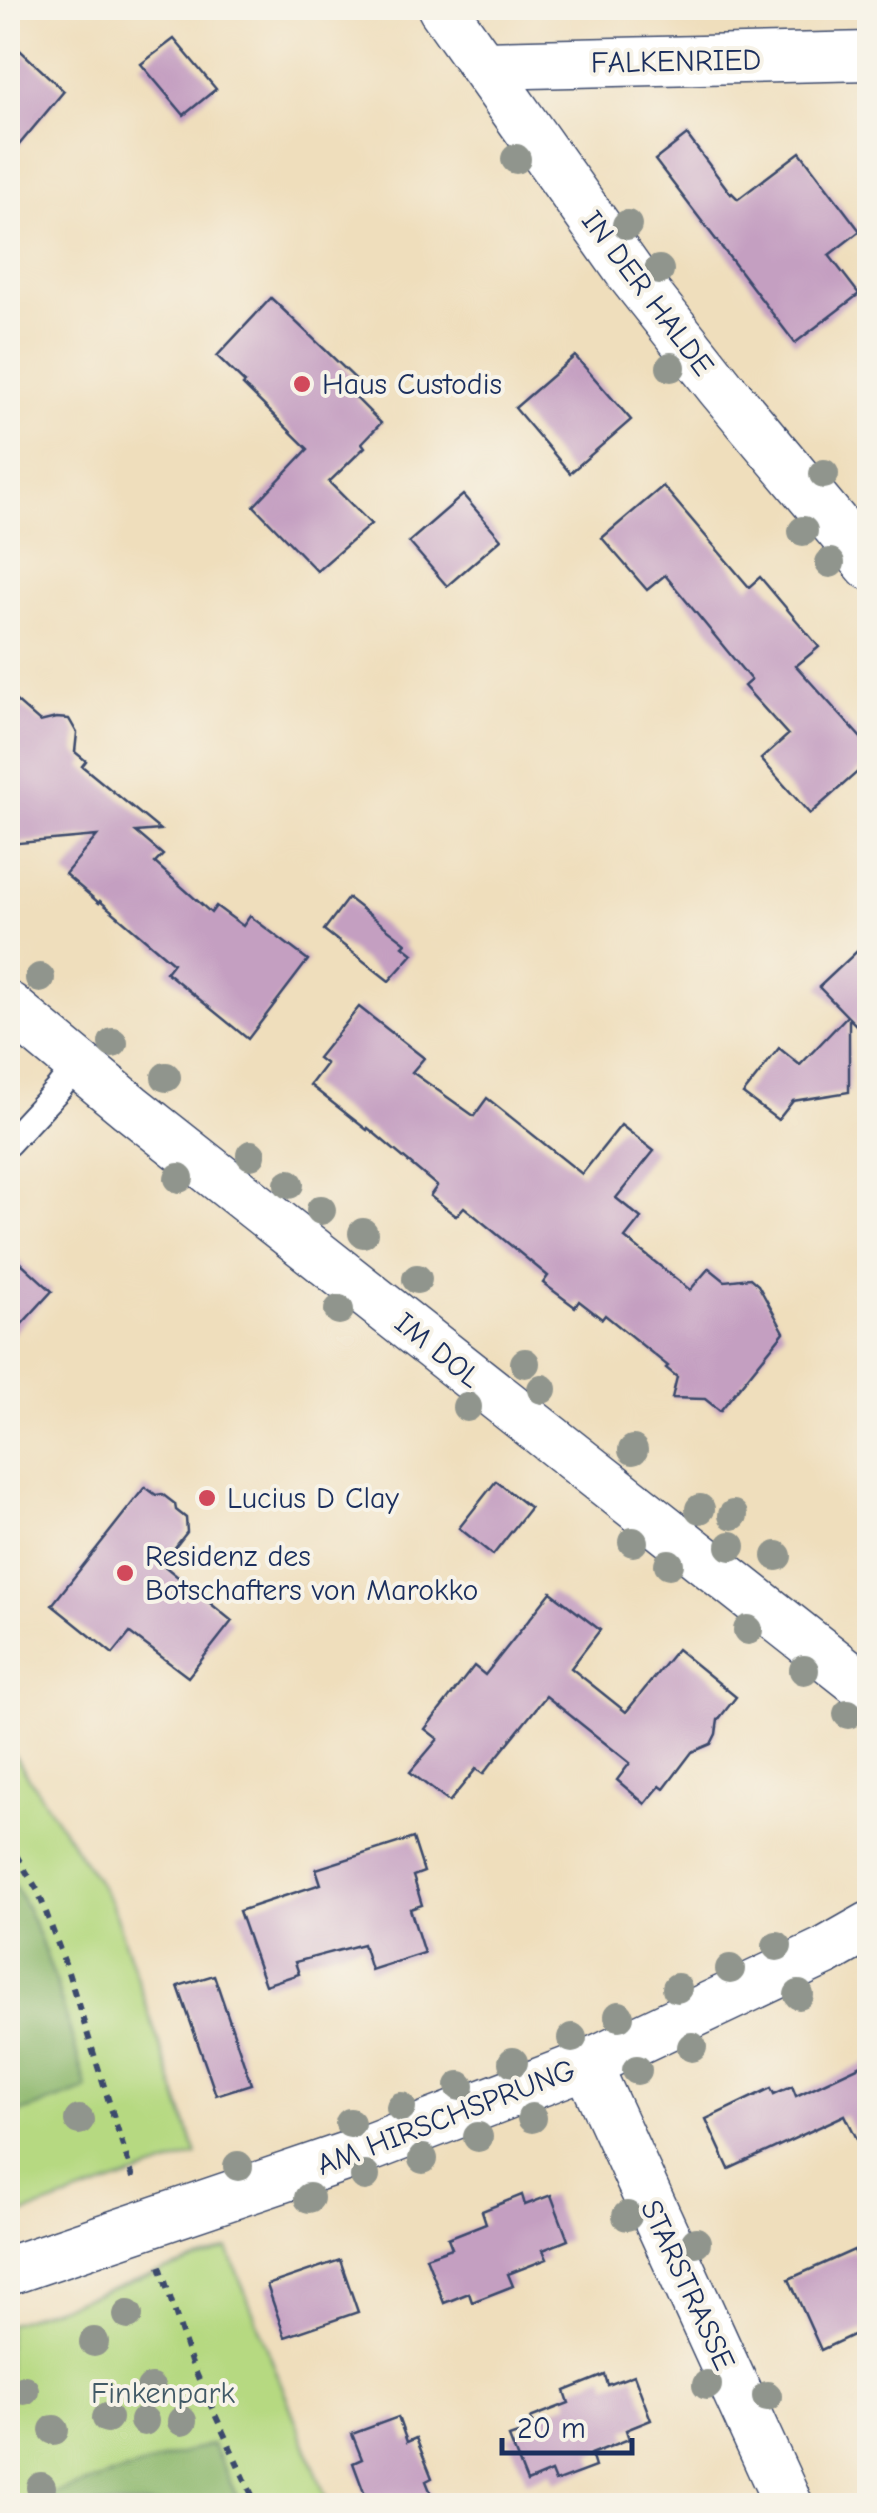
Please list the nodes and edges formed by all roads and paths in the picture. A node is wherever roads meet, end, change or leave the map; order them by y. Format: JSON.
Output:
{"nodes":[{"id":1,"x":442,"y":8,"type":"edge"},
{"id":2,"x":870,"y":56,"type":"edge"},
{"id":3,"x":483,"y":65,"type":"junction"},
{"id":4,"x":870,"y":566,"type":"edge"},
{"id":5,"x":8,"y":1006,"type":"edge"},
{"id":6,"x":78,"y":1064,"type":"junction"},
{"id":7,"x":8,"y":1143,"type":"edge"},
{"id":8,"x":870,"y":1691,"type":"edge"},
{"id":9,"x":8,"y":1842,"type":"edge"},
{"id":10,"x":870,"y":1926,"type":"edge"},
{"id":11,"x":587,"y":2064,"type":"junction"},
{"id":12,"x":136,"y":2190,"type":"dead end"},
{"id":13,"x":157,"y":2258,"type":"dead end"},
{"id":14,"x":8,"y":2271,"type":"edge"},
{"id":15,"x":8,"y":2490,"type":"edge"},
{"id":16,"x":13,"y":2506,"type":"edge"},
{"id":17,"x":257,"y":2506,"type":"edge"},
{"id":18,"x":790,"y":2506,"type":"edge"}],
"edges":[{"from":1,"to":3,"type":"street","name":"IN DER HALDE"},
{"from":2,"to":3,"type":"street","name":"FALKENRIED"},
{"from":3,"to":4,"type":"street","name":"IN DER HALDE"},
{"from":5,"to":6,"type":"street","name":"IM DOL"},
{"from":6,"to":7,"type":"lane"},
{"from":6,"to":8,"type":"street","name":"IM DOL"},
{"from":9,"to":12,"type":"path"},
{"from":10,"to":11,"type":"street","name":"AM HIRSCHSPRUNG"},
{"from":11,"to":14,"type":"street","name":"AM HIRSCHSPRUNG"},
{"from":11,"to":18,"type":"street","name":"STARSTRASSE"},
{"from":13,"to":17,"type":"path"},
{"from":15,"to":16,"type":"path"}]}
